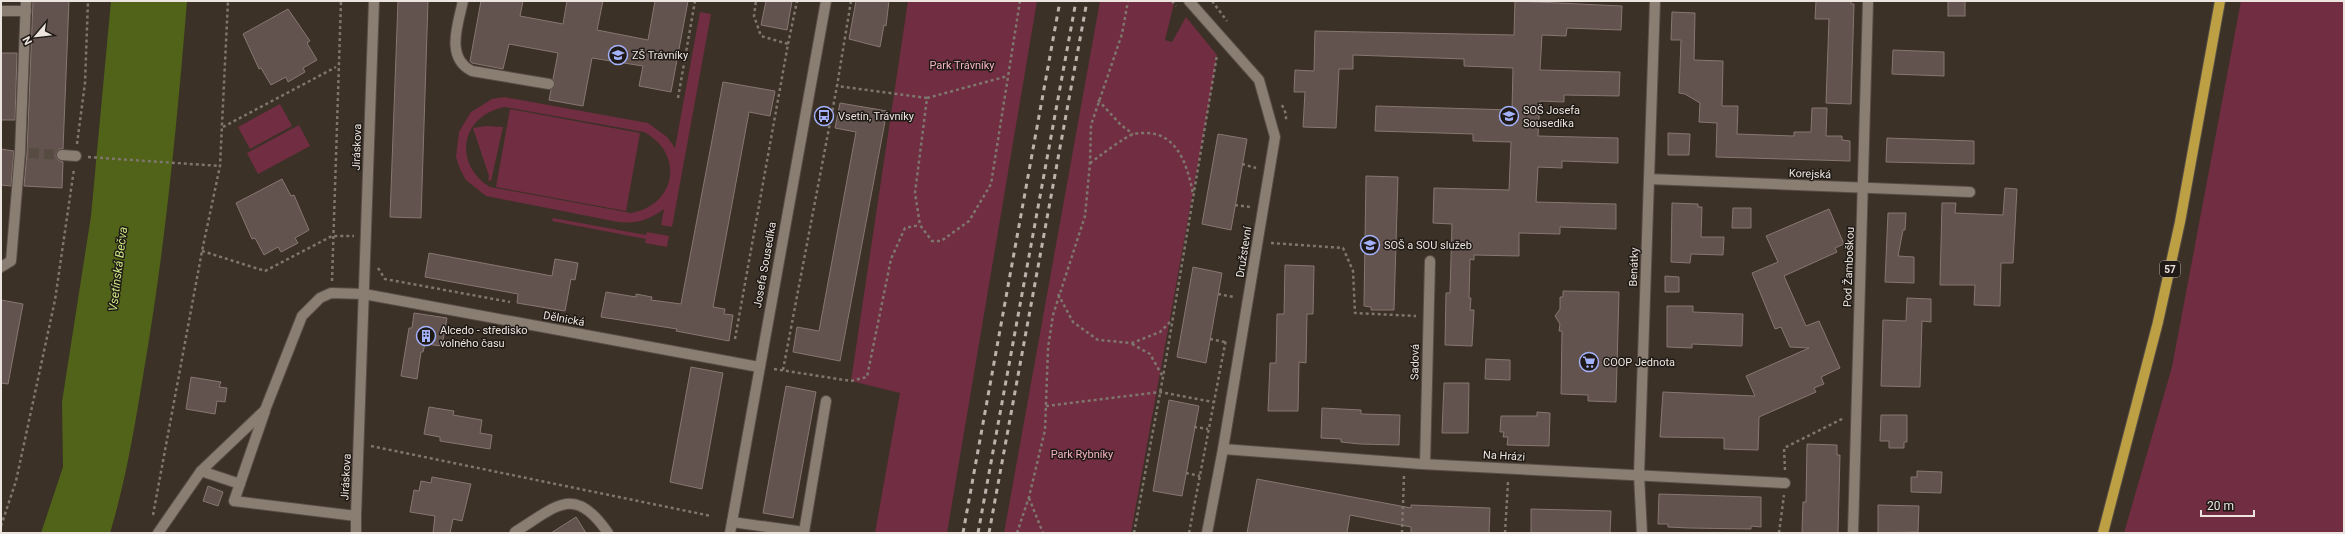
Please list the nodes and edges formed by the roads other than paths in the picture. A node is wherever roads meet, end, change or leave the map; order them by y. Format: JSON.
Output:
{"nodes":[{"id":1,"x":374,"y":1,"type":"edge"},
{"id":2,"x":463,"y":1,"type":"edge"},
{"id":3,"x":826,"y":1,"type":"edge"},
{"id":4,"x":1189,"y":1,"type":"edge"},
{"id":5,"x":1655,"y":1,"type":"edge"},
{"id":6,"x":1868,"y":1,"type":"edge"},
{"id":7,"x":2220,"y":1,"type":"edge"},
{"id":8,"x":26,"y":6,"type":"edge"},
{"id":9,"x":1,"y":11,"type":"edge"},
{"id":10,"x":549,"y":84,"type":"dead end"},
{"id":11,"x":62,"y":155,"type":"tunnel mouth"},
{"id":12,"x":76,"y":156,"type":"road end"},
{"id":13,"x":1649,"y":179,"type":"junction"},
{"id":14,"x":1863,"y":188,"type":"junction"},
{"id":15,"x":1970,"y":192,"type":"dead end"},
{"id":16,"x":1430,"y":261,"type":"dead end"},
{"id":17,"x":1,"y":268,"type":"edge"},
{"id":18,"x":364,"y":294,"type":"junction"},
{"id":19,"x":759,"y":367,"type":"junction"},
{"id":20,"x":826,"y":401,"type":"dead end"},
{"id":21,"x":265,"y":410,"type":"junction"},
{"id":22,"x":1223,"y":448,"type":"junction"},
{"id":23,"x":1425,"y":464,"type":"junction"},
{"id":24,"x":201,"y":471,"type":"junction"},
{"id":25,"x":1639,"y":475,"type":"junction"},
{"id":26,"x":1785,"y":483,"type":"road end"},
{"id":27,"x":240,"y":484,"type":"junction"},
{"id":28,"x":356,"y":516,"type":"junction"},
{"id":29,"x":732,"y":522,"type":"junction"},
{"id":30,"x":515,"y":532,"type":"edge"},
{"id":31,"x":158,"y":533,"type":"edge"},
{"id":32,"x":356,"y":533,"type":"edge"},
{"id":33,"x":608,"y":533,"type":"edge"},
{"id":34,"x":730,"y":533,"type":"edge"},
{"id":35,"x":1207,"y":533,"type":"edge"},
{"id":36,"x":1642,"y":533,"type":"edge"},
{"id":37,"x":1853,"y":533,"type":"edge"},
{"id":38,"x":2103,"y":533,"type":"edge"}],
"edges":[{"from":1,"to":18,"type":"street","name":"Jiráskova"},
{"from":2,"to":10,"type":"street"},
{"from":3,"to":19,"type":"street","name":"Josefa Sousedíka"},
{"from":4,"to":22,"type":"street","name":"Družstevní"},
{"from":5,"to":13,"type":"street","name":"Benátky"},
{"from":6,"to":14,"type":"street","name":"Pod Žamboškou"},
{"from":7,"to":38,"type":"main road","number":"57"},
{"from":8,"to":9,"type":"street"},
{"from":8,"to":17,"type":"street"},
{"from":11,"to":12,"type":"street"},
{"from":13,"to":14,"type":"street","name":"Korejská"},
{"from":13,"to":25,"type":"street","name":"Benátky"},
{"from":14,"to":15,"type":"street","name":"Korejská"},
{"from":14,"to":37,"type":"street","name":"Pod Žamboškou"},
{"from":16,"to":23,"type":"street","name":"Sadová"},
{"from":18,"to":19,"type":"street","name":"Dělnická"},
{"from":18,"to":21,"type":"street","name":"Jiráskova"},
{"from":18,"to":28,"type":"street","name":"Jiráskova"},
{"from":19,"to":29,"type":"street","name":"Josefa Sousedíka"},
{"from":20,"to":29,"type":"street"},
{"from":21,"to":24,"type":"street","name":"Jiráskova"},
{"from":21,"to":27,"type":"street","name":"Jiráskova"},
{"from":22,"to":23,"type":"street","name":"Na Hrázi"},
{"from":22,"to":35,"type":"street","name":"Družstevní"},
{"from":23,"to":25,"type":"street","name":"Na Hrázi"},
{"from":24,"to":27,"type":"street"},
{"from":24,"to":31,"type":"street","name":"Jiráskova"},
{"from":25,"to":26,"type":"street","name":"Na Hrázi"},
{"from":25,"to":36,"type":"street","name":"Benátky"},
{"from":27,"to":28,"type":"street","name":"Jiráskova"},
{"from":28,"to":32,"type":"street"},
{"from":29,"to":34,"type":"street","name":"Josefa Sousedíka"},
{"from":30,"to":33,"type":"street"}]}
